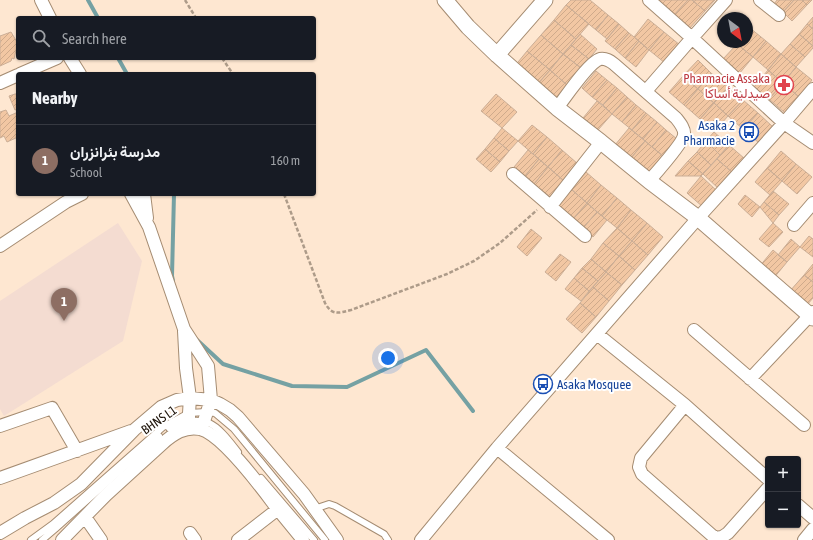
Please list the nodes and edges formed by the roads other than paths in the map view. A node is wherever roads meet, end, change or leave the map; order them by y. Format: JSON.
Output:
{"nodes":[{"id":1,"x":41,"y":0,"type":"edge"},
{"id":2,"x":445,"y":0,"type":"edge"},
{"id":3,"x":545,"y":0,"type":"edge"},
{"id":4,"x":649,"y":0,"type":"edge"},
{"id":5,"x":726,"y":0,"type":"edge"},
{"id":6,"x":760,"y":0,"type":"edge"},
{"id":7,"x":779,"y":15,"type":"dead end"},
{"id":8,"x":49,"y":16,"type":"edge"},
{"id":9,"x":692,"y":38,"type":"junction"},
{"id":10,"x":497,"y":55,"type":"junction"},
{"id":11,"x":52,"y":60,"type":"edge"},
{"id":12,"x":71,"y":60,"type":"edge"},
{"id":13,"x":24,"y":72,"type":"edge"},
{"id":14,"x":79,"y":72,"type":"edge"},
{"id":15,"x":16,"y":75,"type":"edge"},
{"id":16,"x":0,"y":83,"type":"edge"},
{"id":17,"x":813,"y":89,"type":"edge"},
{"id":18,"x":646,"y":91,"type":"junction"},
{"id":19,"x":557,"y":108,"type":"junction"},
{"id":20,"x":784,"y":123,"type":"junction"},
{"id":21,"x":601,"y":142,"type":"junction"},
{"id":22,"x":813,"y":143,"type":"edge"},
{"id":23,"x":513,"y":174,"type":"dead end"},
{"id":24,"x":649,"y":181,"type":"junction"},
{"id":25,"x":74,"y":196,"type":"edge"},
{"id":26,"x":78,"y":196,"type":"edge"},
{"id":27,"x":133,"y":196,"type":"edge"},
{"id":28,"x":144,"y":196,"type":"edge"},
{"id":29,"x":66,"y":202,"type":"junction"},
{"id":30,"x":813,"y":203,"type":"edge"},
{"id":31,"x":548,"y":205,"type":"junction"},
{"id":32,"x":698,"y":218,"type":"junction"},
{"id":33,"x":794,"y":225,"type":"dead end"},
{"id":34,"x":149,"y":227,"type":"junction"},
{"id":35,"x":585,"y":236,"type":"dead end"},
{"id":36,"x":0,"y":246,"type":"edge"},
{"id":37,"x":812,"y":315,"type":"edge"},
{"id":38,"x":184,"y":329,"type":"junction"},
{"id":39,"x":694,"y":330,"type":"dead end"},
{"id":40,"x":597,"y":334,"type":"junction"},
{"id":41,"x":750,"y":379,"type":"junction"},
{"id":42,"x":190,"y":398,"type":"junction"},
{"id":43,"x":210,"y":400,"type":"junction"},
{"id":44,"x":685,"y":406,"type":"junction"},
{"id":45,"x":196,"y":421,"type":"junction"},
{"id":46,"x":804,"y":425,"type":"dead end"},
{"id":47,"x":0,"y":426,"type":"edge"},
{"id":48,"x":134,"y":430,"type":"junction"},
{"id":49,"x":497,"y":448,"type":"junction"},
{"id":50,"x":76,"y":451,"type":"junction"},
{"id":51,"x":765,"y":476,"type":"edge"},
{"id":52,"x":0,"y":478,"type":"edge"},
{"id":53,"x":765,"y":491,"type":"edge"},
{"id":54,"x":801,"y":508,"type":"edge"},
{"id":55,"x":278,"y":509,"type":"junction"},
{"id":56,"x":314,"y":509,"type":"junction"},
{"id":57,"x":86,"y":517,"type":"junction"},
{"id":58,"x":813,"y":518,"type":"edge"},
{"id":59,"x":813,"y":529,"type":"edge"},
{"id":60,"x":0,"y":533,"type":"edge"},
{"id":61,"x":31,"y":540,"type":"edge"},
{"id":62,"x":42,"y":540,"type":"edge"},
{"id":63,"x":62,"y":540,"type":"edge"},
{"id":64,"x":101,"y":540,"type":"edge"},
{"id":65,"x":238,"y":540,"type":"edge"},
{"id":66,"x":303,"y":540,"type":"edge"},
{"id":67,"x":314,"y":540,"type":"edge"},
{"id":68,"x":324,"y":540,"type":"edge"},
{"id":69,"x":337,"y":540,"type":"edge"},
{"id":70,"x":388,"y":540,"type":"edge"},
{"id":71,"x":421,"y":540,"type":"edge"},
{"id":72,"x":608,"y":540,"type":"edge"},
{"id":73,"x":804,"y":540,"type":"edge"}],
"edges":[{"from":1,"to":8,"type":"street"},
{"from":2,"to":10,"type":"street"},
{"from":3,"to":10,"type":"street"},
{"from":4,"to":9,"type":"street"},
{"from":5,"to":9,"type":"street"},
{"from":6,"to":7,"type":"street"},
{"from":9,"to":18,"type":"street"},
{"from":9,"to":20,"type":"street"},
{"from":10,"to":19,"type":"street"},
{"from":11,"to":13,"type":"street"},
{"from":12,"to":14,"type":"street"},
{"from":15,"to":16,"type":"street"},
{"from":17,"to":20,"type":"street"},
{"from":18,"to":19,"type":"street"},
{"from":18,"to":24,"type":"street"},
{"from":19,"to":21,"type":"street"},
{"from":20,"to":22,"type":"street"},
{"from":20,"to":32,"type":"street"},
{"from":21,"to":24,"type":"street"},
{"from":21,"to":31,"type":"street"},
{"from":23,"to":31,"type":"street"},
{"from":24,"to":32,"type":"street"},
{"from":25,"to":29,"type":"street"},
{"from":26,"to":29,"type":"street"},
{"from":27,"to":34,"type":"street"},
{"from":28,"to":34,"type":"street"},
{"from":29,"to":36,"type":"street"},
{"from":30,"to":33,"type":"street"},
{"from":31,"to":35,"type":"street"},
{"from":32,"to":37,"type":"street"},
{"from":32,"to":40,"type":"street"},
{"from":34,"to":38,"type":"street"},
{"from":37,"to":41,"type":"street"},
{"from":38,"to":42,"type":"street"},
{"from":38,"to":43,"type":"street"},
{"from":39,"to":41,"type":"street"},
{"from":40,"to":44,"type":"street"},
{"from":40,"to":49,"type":"street"},
{"from":41,"to":46,"type":"street"},
{"from":42,"to":43,"type":"street"},
{"from":42,"to":45,"type":"street"},
{"from":42,"to":48,"type":"street"},
{"from":43,"to":45,"type":"street"},
{"from":43,"to":56,"type":"street"},
{"from":44,"to":51,"type":"street"},
{"from":44,"to":53,"type":"street"},
{"from":45,"to":55,"type":"street"},
{"from":45,"to":57,"type":"street"},
{"from":45,"to":61,"type":"lane","name":"BHNS L1"},
{"from":45,"to":62,"type":"lane","name":"BHNS L1"},
{"from":45,"to":67,"type":"lane"},
{"from":45,"to":68,"type":"lane"},
{"from":47,"to":50,"type":"street"},
{"from":48,"to":50,"type":"street"},
{"from":48,"to":60,"type":"street"},
{"from":49,"to":71,"type":"street"},
{"from":49,"to":72,"type":"street"},
{"from":50,"to":52,"type":"street"},
{"from":54,"to":58,"type":"street"},
{"from":55,"to":65,"type":"street"},
{"from":55,"to":66,"type":"street"},
{"from":56,"to":69,"type":"street"},
{"from":56,"to":70,"type":"lane"},
{"from":57,"to":63,"type":"street"},
{"from":57,"to":64,"type":"street"},
{"from":59,"to":73,"type":"street"}]}
